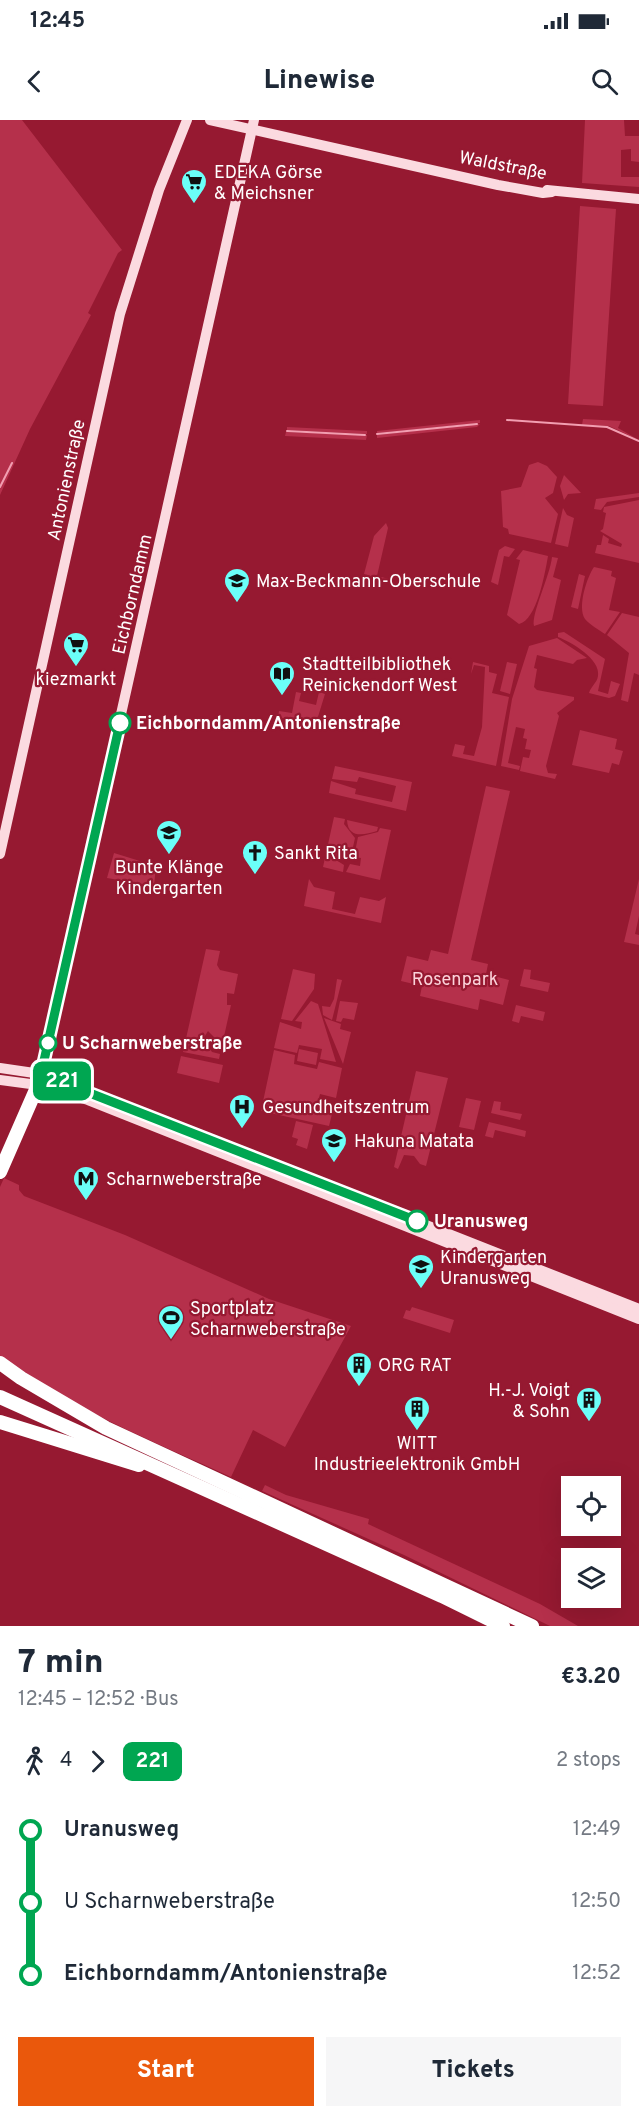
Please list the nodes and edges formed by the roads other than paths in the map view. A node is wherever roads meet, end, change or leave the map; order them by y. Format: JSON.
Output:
{"nodes":[{"id":1,"x":188,"y":120,"type":"edge"},
{"id":2,"x":210,"y":120,"type":"edge"},
{"id":3,"x":253,"y":125,"type":"edge"},
{"id":4,"x":639,"y":199,"type":"edge"},
{"id":5,"x":0,"y":854,"type":"edge"},
{"id":6,"x":0,"y":1068,"type":"edge"},
{"id":7,"x":0,"y":1080,"type":"edge"},
{"id":8,"x":40,"y":1080,"type":"junction"},
{"id":9,"x":0,"y":1172,"type":"edge"},
{"id":10,"x":597,"y":1297,"type":"junction"},
{"id":11,"x":639,"y":1309,"type":"edge"},
{"id":12,"x":639,"y":1318,"type":"edge"},
{"id":13,"x":0,"y":1363,"type":"edge"},
{"id":14,"x":0,"y":1397,"type":"edge"},
{"id":15,"x":0,"y":1422,"type":"edge"},
{"id":16,"x":153,"y":1465,"type":"junction"},
{"id":17,"x":503,"y":1626,"type":"edge"},
{"id":18,"x":532,"y":1626,"type":"edge"}],
"edges":[{"from":1,"to":5,"type":"main road","name":"Antonienstraße"},
{"from":2,"to":3,"type":"main road","name":"Waldstraße"},
{"from":3,"to":4,"type":"main road","name":"Waldstraße"},
{"from":3,"to":8,"type":"main road","name":"Eichborndamm"},
{"from":6,"to":8,"type":"main road"},
{"from":7,"to":8,"type":"main road"},
{"from":8,"to":9,"type":"highway"},
{"from":8,"to":10,"type":"main road"},
{"from":10,"to":11,"type":"main road"},
{"from":10,"to":12,"type":"main road"},
{"from":13,"to":18,"type":"highway"},
{"from":14,"to":16,"type":"highway"},
{"from":15,"to":16,"type":"highway"},
{"from":16,"to":17,"type":"highway"}]}
